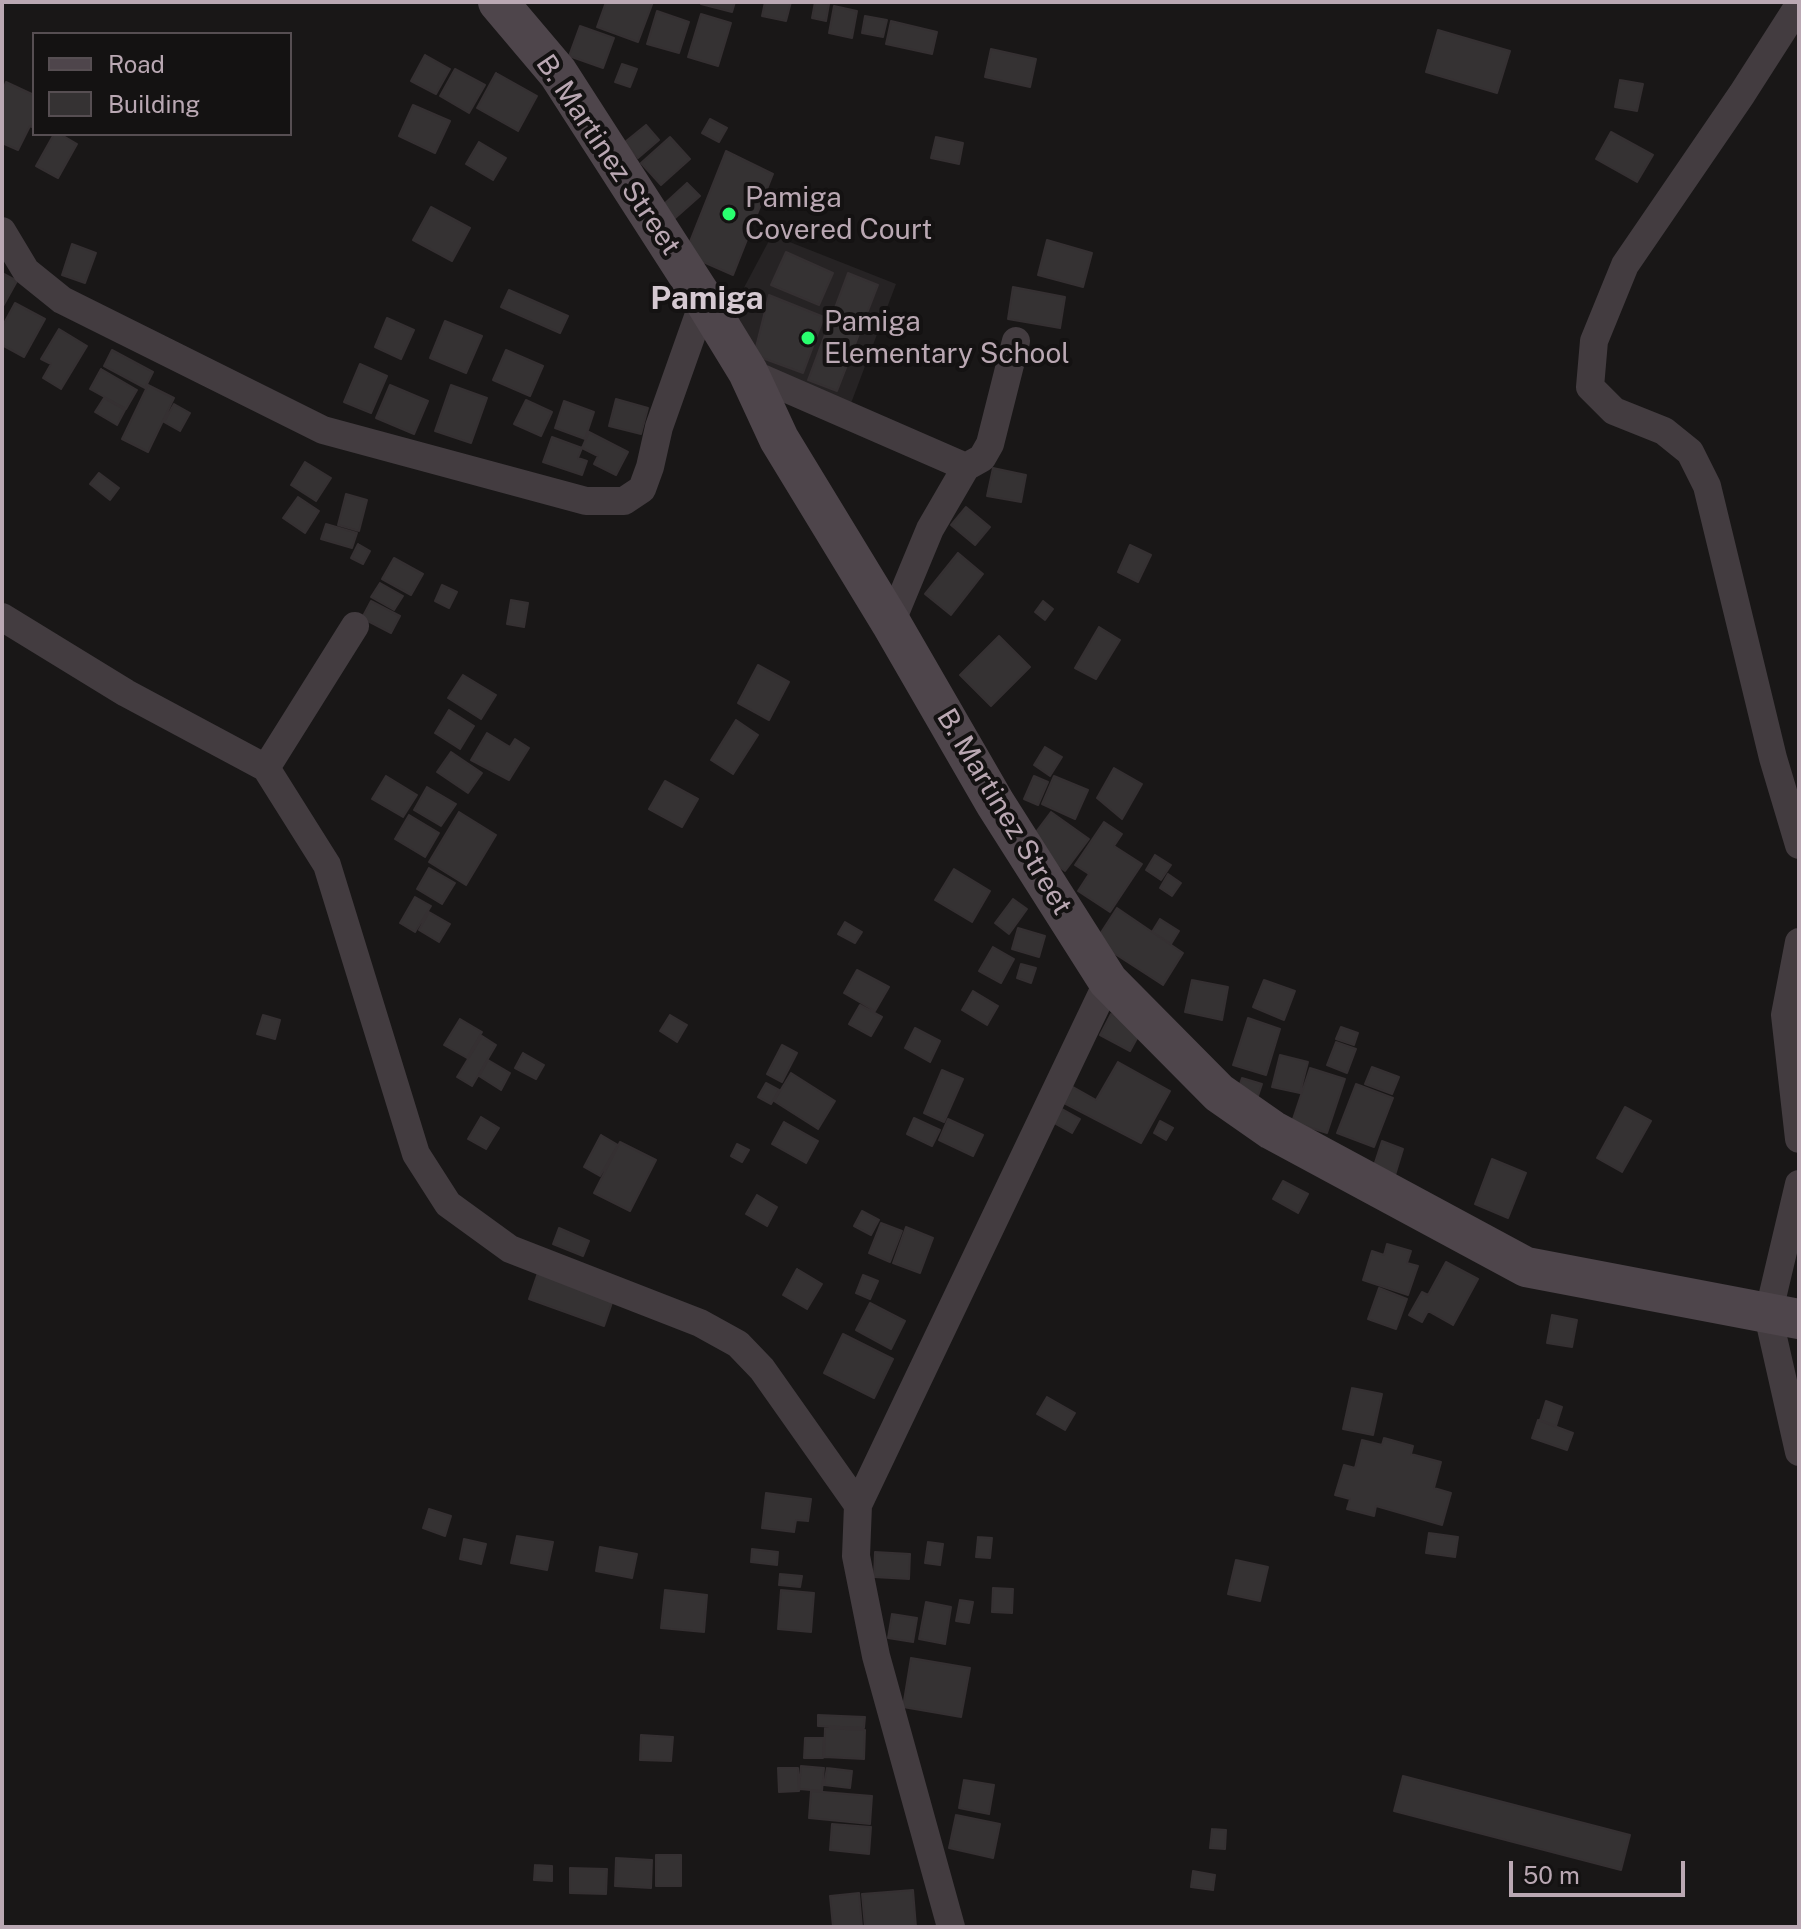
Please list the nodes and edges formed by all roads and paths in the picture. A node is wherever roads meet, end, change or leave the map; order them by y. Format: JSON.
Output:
{"nodes":[{"id":1,"x":498,"y":2,"type":"edge"},
{"id":2,"x":1799,"y":5,"type":"edge"},
{"id":3,"x":2,"y":231,"type":"edge"},
{"id":4,"x":14,"y":264,"type":"edge"},
{"id":5,"x":704,"y":300,"type":"junction"},
{"id":6,"x":1016,"y":341,"type":"dead end"},
{"id":7,"x":748,"y":372,"type":"junction"},
{"id":8,"x":966,"y":467,"type":"junction"},
{"id":9,"x":2,"y":617,"type":"edge"},
{"id":10,"x":891,"y":623,"type":"junction"},
{"id":11,"x":355,"y":626,"type":"dead end"},
{"id":12,"x":266,"y":768,"type":"junction"},
{"id":13,"x":1799,"y":845,"type":"edge"},
{"id":14,"x":1799,"y":942,"type":"edge"},
{"id":15,"x":1108,"y":981,"type":"junction"},
{"id":16,"x":1799,"y":1139,"type":"edge"},
{"id":17,"x":1799,"y":1184,"type":"edge"},
{"id":18,"x":1784,"y":1317,"type":"edge"},
{"id":19,"x":1799,"y":1452,"type":"edge"},
{"id":20,"x":858,"y":1505,"type":"junction"},
{"id":21,"x":951,"y":1927,"type":"edge"}],
"edges":[{"from":1,"to":5,"type":"street","name":"B. Martinez Street"},
{"from":2,"to":13,"type":"street"},
{"from":3,"to":4,"type":"street"},
{"from":4,"to":5,"type":"street"},
{"from":5,"to":7,"type":"street","name":"B. Martinez Street"},
{"from":6,"to":8,"type":"street"},
{"from":7,"to":8,"type":"street"},
{"from":7,"to":10,"type":"street","name":"B. Martinez Street"},
{"from":8,"to":10,"type":"street"},
{"from":9,"to":12,"type":"street"},
{"from":10,"to":15,"type":"street","name":"B. Martinez Street"},
{"from":11,"to":12,"type":"street"},
{"from":12,"to":20,"type":"street"},
{"from":14,"to":16,"type":"street"},
{"from":15,"to":18,"type":"street","name":"B. Martinez Street"},
{"from":15,"to":20,"type":"street"},
{"from":17,"to":18,"type":"street"},
{"from":18,"to":19,"type":"street"},
{"from":20,"to":21,"type":"street"}]}
